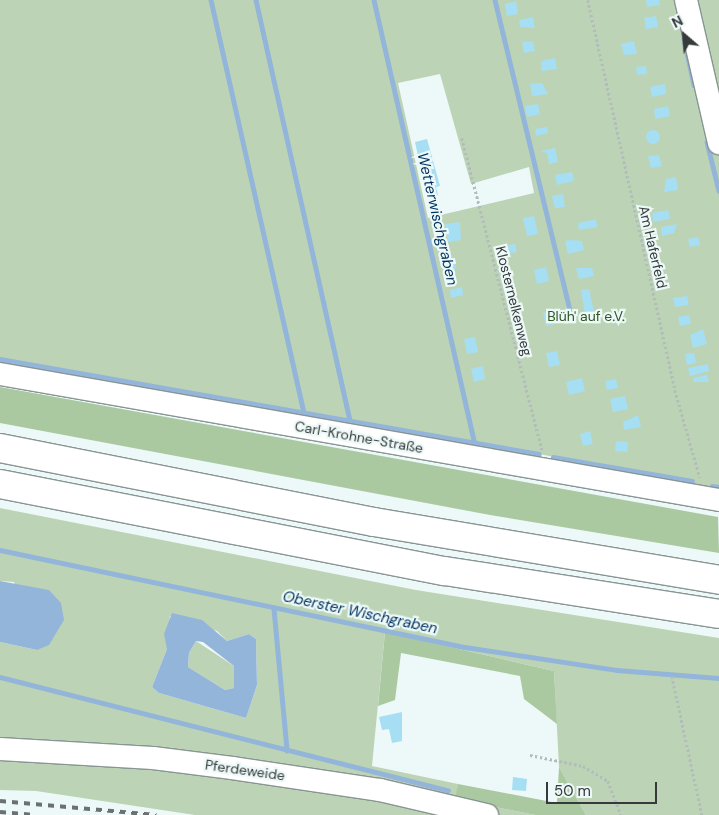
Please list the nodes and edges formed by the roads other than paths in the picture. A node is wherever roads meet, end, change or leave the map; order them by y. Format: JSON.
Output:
{"nodes":[{"id":1,"x":686,"y":0,"type":"edge"},
{"id":2,"x":719,"y":143,"type":"edge"},
{"id":3,"x":0,"y":374,"type":"edge"},
{"id":4,"x":0,"y":448,"type":"edge"},
{"id":5,"x":0,"y":484,"type":"edge"},
{"id":6,"x":712,"y":498,"type":"edge"},
{"id":7,"x":719,"y":580,"type":"edge"},
{"id":8,"x":719,"y":614,"type":"edge"},
{"id":9,"x":0,"y":750,"type":"edge"},
{"id":10,"x":487,"y":815,"type":"edge"}],
"edges":[{"from":1,"to":2,"type":"street"},
{"from":3,"to":6,"type":"street","name":"Carl-Krohne-Straße"},
{"from":4,"to":7,"type":"highway"},
{"from":5,"to":8,"type":"highway"},
{"from":9,"to":10,"type":"street","name":"Pferdeweide"}]}
